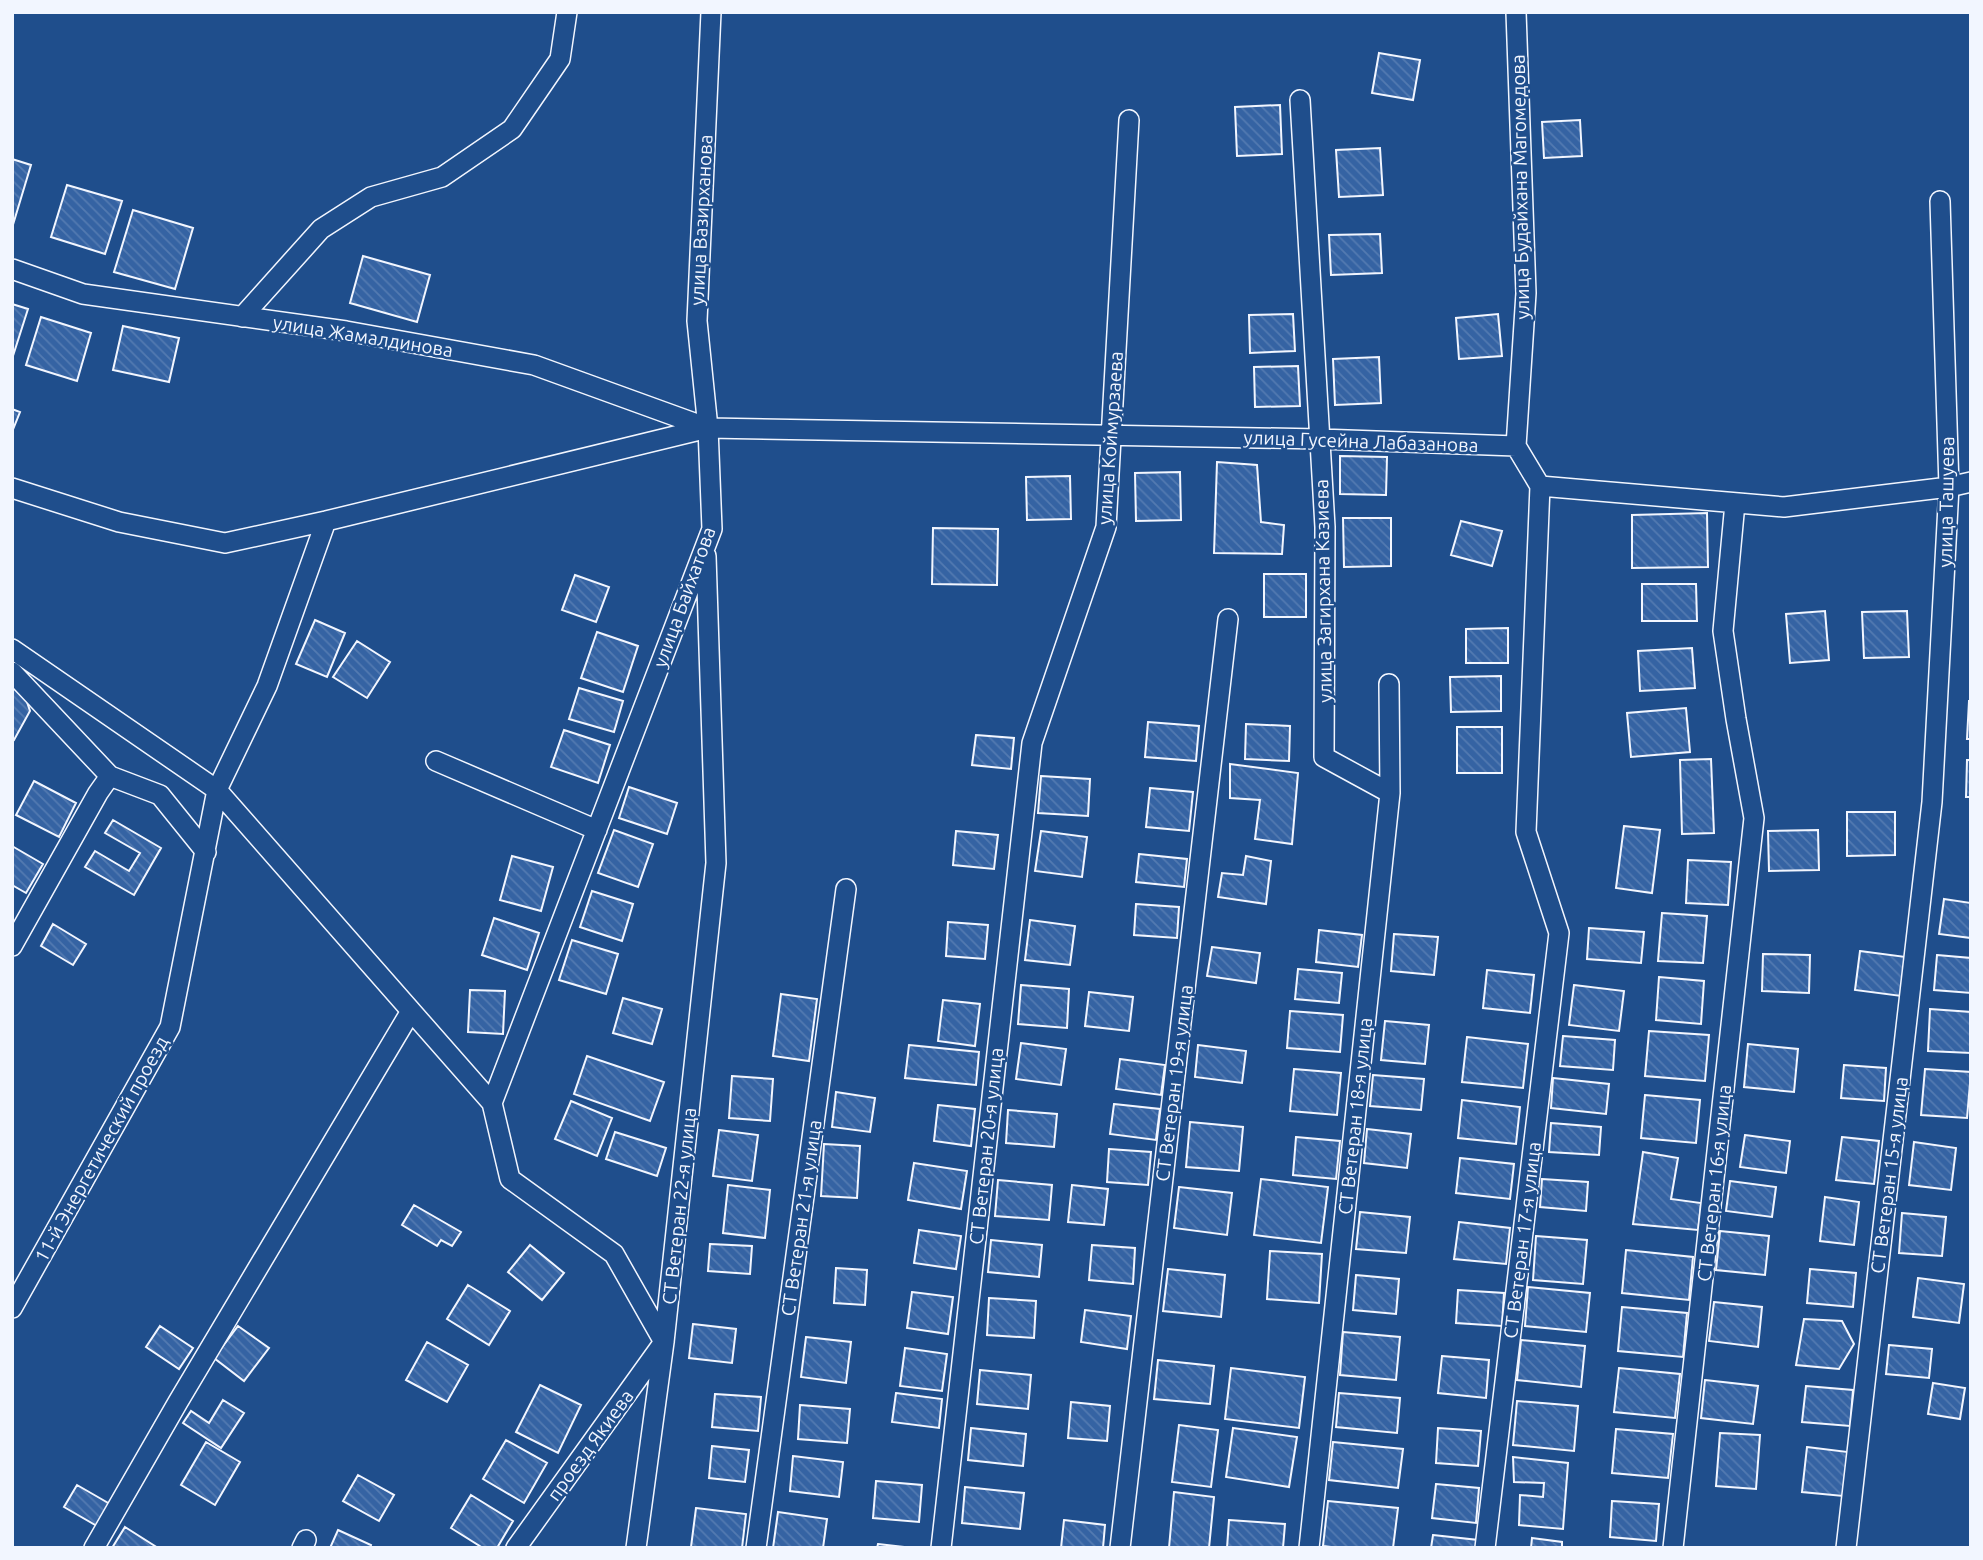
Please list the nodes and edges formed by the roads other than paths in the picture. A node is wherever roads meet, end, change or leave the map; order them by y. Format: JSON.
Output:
{"nodes":[{"id":1,"x":567,"y":12,"type":"edge"},
{"id":2,"x":711,"y":12,"type":"edge"},
{"id":3,"x":1516,"y":12,"type":"edge"},
{"id":4,"x":1300,"y":100,"type":"dead end"},
{"id":5,"x":1129,"y":120,"type":"dead end"},
{"id":6,"x":1940,"y":201,"type":"dead end"},
{"id":7,"x":12,"y":270,"type":"edge"},
{"id":8,"x":242,"y":317,"type":"junction"},
{"id":9,"x":708,"y":428,"type":"junction"},
{"id":10,"x":1112,"y":436,"type":"junction"},
{"id":11,"x":1320,"y":439,"type":"junction"},
{"id":12,"x":1516,"y":446,"type":"junction"},
{"id":13,"x":1971,"y":482,"type":"edge"},
{"id":14,"x":1540,"y":486,"type":"junction"},
{"id":15,"x":1949,"y":487,"type":"junction"},
{"id":16,"x":12,"y":488,"type":"edge"},
{"id":17,"x":1735,"y":503,"type":"junction"},
{"id":18,"x":326,"y":521,"type":"junction"},
{"id":19,"x":705,"y":547,"type":"junction"},
{"id":20,"x":1228,"y":619,"type":"dead end"},
{"id":21,"x":12,"y":649,"type":"edge"},
{"id":22,"x":12,"y":672,"type":"edge"},
{"id":23,"x":1388,"y":684,"type":"dead end"},
{"id":24,"x":1032,"y":743,"type":"joint"},
{"id":25,"x":436,"y":761,"type":"dead end"},
{"id":26,"x":110,"y":776,"type":"junction"},
{"id":27,"x":217,"y":790,"type":"junction"},
{"id":28,"x":1390,"y":793,"type":"junction"},
{"id":29,"x":1932,"y":802,"type":"joint"},
{"id":30,"x":597,"y":830,"type":"junction"},
{"id":31,"x":206,"y":852,"type":"junction"},
{"id":32,"x":846,"y":889,"type":"dead end"},
{"id":33,"x":12,"y":946,"type":"edge"},
{"id":34,"x":411,"y":1011,"type":"junction"},
{"id":35,"x":492,"y":1102,"type":"junction"},
{"id":36,"x":12,"y":1308,"type":"edge"},
{"id":37,"x":664,"y":1342,"type":"junction"},
{"id":38,"x":94,"y":1548,"type":"edge"},
{"id":39,"x":516,"y":1548,"type":"edge"},
{"id":40,"x":636,"y":1548,"type":"edge"},
{"id":41,"x":756,"y":1548,"type":"edge"},
{"id":42,"x":941,"y":1548,"type":"edge"},
{"id":43,"x":1120,"y":1548,"type":"edge"},
{"id":44,"x":1309,"y":1548,"type":"edge"},
{"id":45,"x":1486,"y":1548,"type":"edge"},
{"id":46,"x":1673,"y":1548,"type":"edge"},
{"id":47,"x":1846,"y":1548,"type":"edge"}],
"edges":[{"from":1,"to":8,"type":"street"},
{"from":2,"to":9,"type":"street","name":"улица Вазирханова"},
{"from":3,"to":12,"type":"street","name":"улица Будайхана Магомедова"},
{"from":4,"to":11,"type":"street","name":"улица Загирхана Казиева"},
{"from":5,"to":10,"type":"street","name":"улица Коймурзаева"},
{"from":6,"to":15,"type":"street","name":"улица Ташуева"},
{"from":7,"to":8,"type":"street","name":"улица Жамалдинова"},
{"from":8,"to":9,"type":"street","name":"улица Жамалдинова"},
{"from":9,"to":10,"type":"street","name":"улица Гусейна Лабазанова"},
{"from":9,"to":18,"type":"street"},
{"from":9,"to":19,"type":"street","name":"улица Байхатова"},
{"from":10,"to":11,"type":"street","name":"улица Гусейна Лабазанова"},
{"from":10,"to":24,"type":"street","name":"улица Коймурзаева"},
{"from":11,"to":12,"type":"street","name":"улица Гусейна Лабазанова"},
{"from":11,"to":28,"type":"street","name":"улица Загирхана Казиева"},
{"from":12,"to":14,"type":"street"},
{"from":13,"to":15,"type":"street"},
{"from":14,"to":17,"type":"street"},
{"from":14,"to":45,"type":"street","name":"СТ Ветеран 17-я улица"},
{"from":15,"to":17,"type":"street"},
{"from":15,"to":29,"type":"street","name":"улица Ташуева"},
{"from":16,"to":18,"type":"street"},
{"from":17,"to":46,"type":"street","name":"СТ Ветеран 16-я улица"},
{"from":18,"to":27,"type":"street","name":"11-й Энергетический проезд"},
{"from":19,"to":30,"type":"street","name":"улица Байхатова"},
{"from":19,"to":37,"type":"street","name":"СТ Ветеран 22-я улица"},
{"from":20,"to":43,"type":"street","name":"СТ Ветеран 19-я улица"},
{"from":21,"to":27,"type":"street"},
{"from":22,"to":26,"type":"street"},
{"from":23,"to":28,"type":"street","name":"СТ Ветеран 18-я улица"},
{"from":24,"to":42,"type":"street","name":"СТ Ветеран 20-я улица"},
{"from":25,"to":30,"type":"street"},
{"from":26,"to":31,"type":"street"},
{"from":26,"to":33,"type":"street"},
{"from":27,"to":31,"type":"street","name":"11-й Энергетический проезд"},
{"from":27,"to":34,"type":"street"},
{"from":28,"to":44,"type":"street","name":"СТ Ветеран 18-я улица"},
{"from":29,"to":47,"type":"street","name":"СТ Ветеран 15-я улица"},
{"from":30,"to":35,"type":"street","name":"улица Байхатова"},
{"from":31,"to":36,"type":"street","name":"11-й Энергетический проезд"},
{"from":32,"to":41,"type":"street","name":"СТ Ветеран 21-я улица"},
{"from":34,"to":35,"type":"street"},
{"from":34,"to":38,"type":"street"},
{"from":35,"to":37,"type":"street"},
{"from":37,"to":39,"type":"street","name":"проезд Якиева"},
{"from":37,"to":40,"type":"street","name":"СТ Ветеран 22-я улица"}]}
